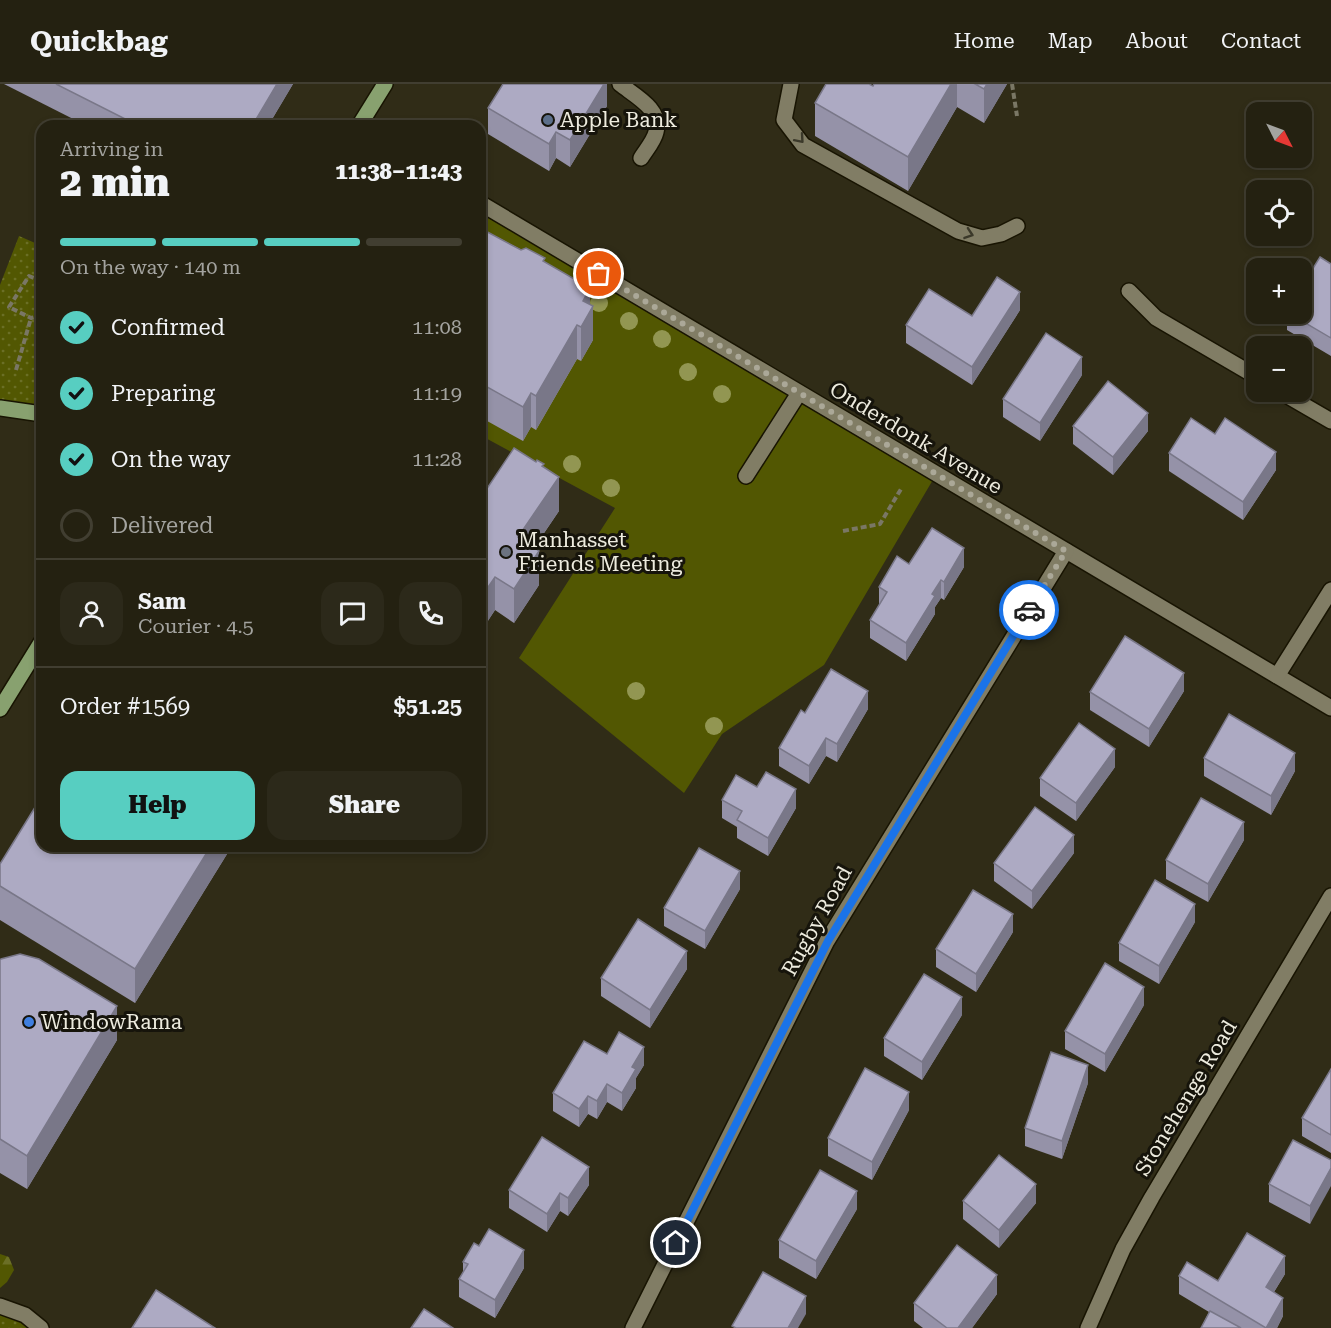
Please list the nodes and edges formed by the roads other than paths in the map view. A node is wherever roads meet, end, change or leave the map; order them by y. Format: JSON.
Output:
{"nodes":[{"id":1,"x":385,"y":84,"type":"edge"},
{"id":2,"x":620,"y":84,"type":"edge"},
{"id":3,"x":788,"y":85,"type":"edge"},
{"id":4,"x":363,"y":120,"type":"edge"},
{"id":5,"x":641,"y":158,"type":"dead end"},
{"id":6,"x":486,"y":207,"type":"edge"},
{"id":7,"x":1017,"y":226,"type":"dead end"},
{"id":8,"x":1129,"y":291,"type":"dead end"},
{"id":9,"x":1246,"y":371,"type":"edge"},
{"id":10,"x":799,"y":393,"type":"junction"},
{"id":11,"x":1298,"y":402,"type":"edge"},
{"id":12,"x":0,"y":408,"type":"edge"},
{"id":13,"x":36,"y":413,"type":"edge"},
{"id":14,"x":1331,"y":421,"type":"edge"},
{"id":15,"x":746,"y":476,"type":"dead end"},
{"id":16,"x":1066,"y":551,"type":"junction"},
{"id":17,"x":1331,"y":590,"type":"edge"},
{"id":18,"x":36,"y":651,"type":"edge"},
{"id":19,"x":1277,"y":676,"type":"junction"},
{"id":20,"x":1331,"y":708,"type":"edge"},
{"id":21,"x":0,"y":710,"type":"edge"},
{"id":22,"x":1331,"y":896,"type":"edge"},
{"id":23,"x":0,"y":1306,"type":"edge"},
{"id":24,"x":41,"y":1328,"type":"edge"},
{"id":25,"x":633,"y":1328,"type":"edge"},
{"id":26,"x":1088,"y":1328,"type":"edge"}],
"edges":[{"from":1,"to":4,"type":"main road"},
{"from":2,"to":5,"type":"street"},
{"from":3,"to":7,"type":"street","one_way":true},
{"from":6,"to":10,"type":"street","name":"Onderdonk Avenue"},
{"from":8,"to":9,"type":"street"},
{"from":10,"to":15,"type":"street"},
{"from":10,"to":16,"type":"street","name":"Onderdonk Avenue"},
{"from":11,"to":14,"type":"street"},
{"from":12,"to":13,"type":"main road"},
{"from":16,"to":19,"type":"street","name":"Onderdonk Avenue"},
{"from":16,"to":25,"type":"street","name":"Rugby Road"},
{"from":17,"to":19,"type":"street"},
{"from":18,"to":21,"type":"main road"},
{"from":19,"to":20,"type":"street","name":"Onderdonk Avenue"},
{"from":22,"to":26,"type":"street","name":"Stonehenge Road"},
{"from":23,"to":24,"type":"street"}]}
